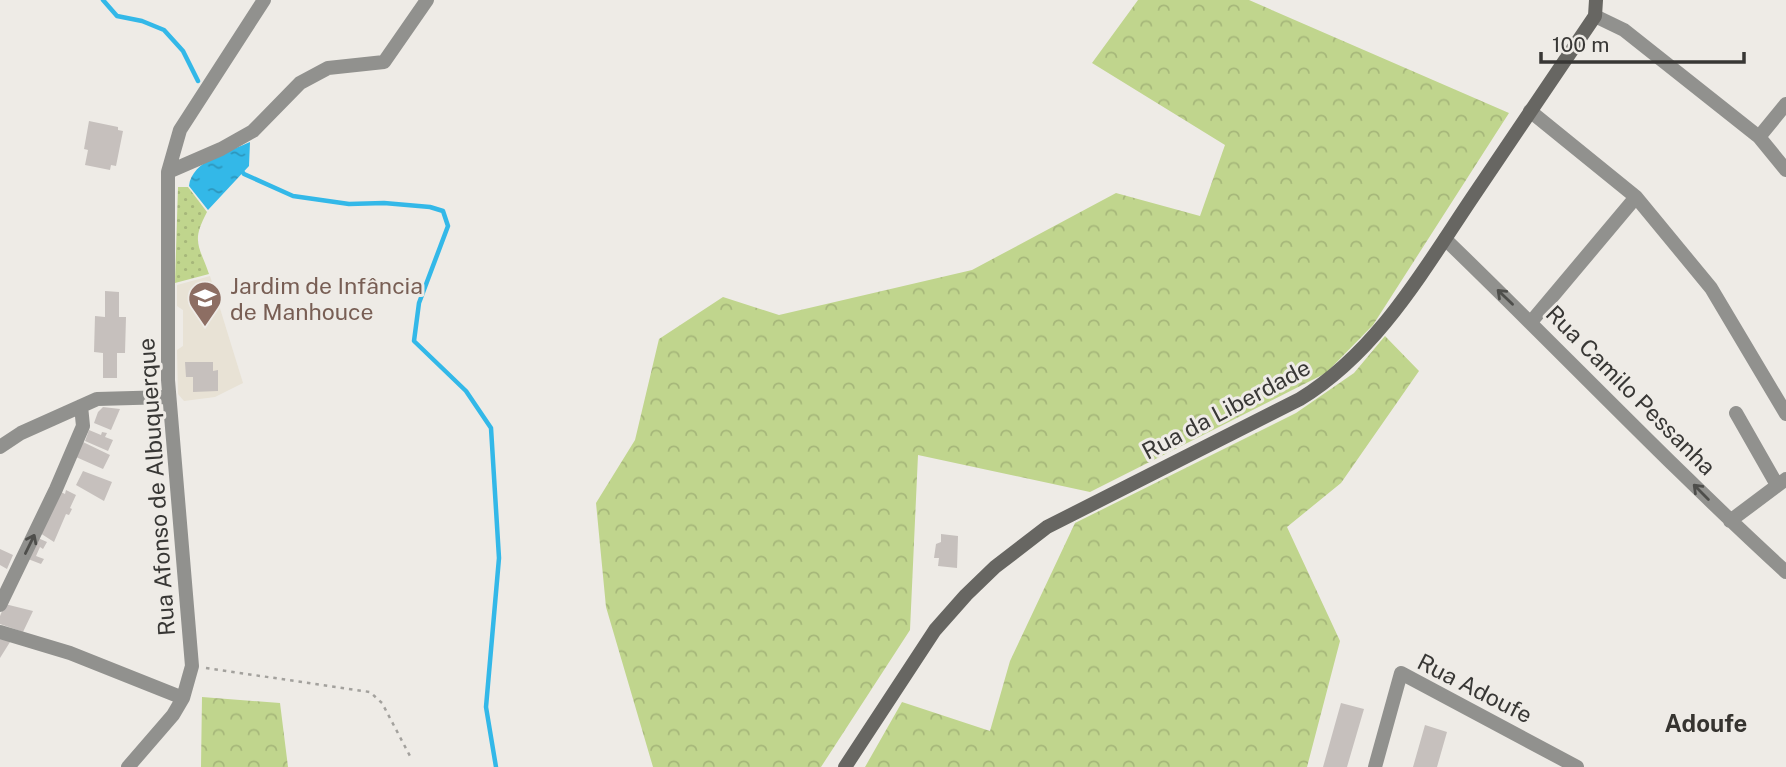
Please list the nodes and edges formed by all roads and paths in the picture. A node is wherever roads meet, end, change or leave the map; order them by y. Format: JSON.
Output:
{"nodes":[{"id":1,"x":264,"y":0,"type":"edge"},
{"id":2,"x":428,"y":0,"type":"edge"},
{"id":3,"x":1596,"y":0,"type":"edge"},
{"id":4,"x":1595,"y":16,"type":"junction"},
{"id":5,"x":1786,"y":104,"type":"edge"},
{"id":6,"x":1530,"y":111,"type":"junction"},
{"id":7,"x":1759,"y":137,"type":"junction"},
{"id":8,"x":1786,"y":170,"type":"edge"},
{"id":9,"x":168,"y":172,"type":"junction"},
{"id":10,"x":1636,"y":197,"type":"junction"},
{"id":11,"x":1445,"y":239,"type":"junction"},
{"id":12,"x":1531,"y":322,"type":"junction"},
{"id":13,"x":169,"y":397,"type":"junction"},
{"id":14,"x":81,"y":406,"type":"junction"},
{"id":15,"x":1736,"y":413,"type":"dead end"},
{"id":16,"x":1786,"y":414,"type":"edge"},
{"id":17,"x":0,"y":447,"type":"edge"},
{"id":18,"x":1781,"y":482,"type":"edge"},
{"id":19,"x":1730,"y":521,"type":"junction"},
{"id":20,"x":1786,"y":572,"type":"edge"},
{"id":21,"x":0,"y":606,"type":"edge"},
{"id":22,"x":0,"y":632,"type":"edge"},
{"id":23,"x":192,"y":666,"type":"junction"},
{"id":24,"x":183,"y":698,"type":"junction"},
{"id":25,"x":410,"y":756,"type":"dead end"},
{"id":26,"x":128,"y":767,"type":"edge"},
{"id":27,"x":845,"y":767,"type":"edge"},
{"id":28,"x":1375,"y":767,"type":"edge"},
{"id":29,"x":1577,"y":767,"type":"edge"}],
"edges":[{"from":1,"to":9,"type":"street","name":"Rua Afonso de Albuquerque"},
{"from":2,"to":9,"type":"street"},
{"from":3,"to":4,"type":"street"},
{"from":4,"to":6,"type":"street","name":"Rua da Liberdade"},
{"from":4,"to":7,"type":"street"},
{"from":5,"to":7,"type":"street"},
{"from":6,"to":10,"type":"street"},
{"from":6,"to":11,"type":"street","name":"Rua da Liberdade"},
{"from":7,"to":8,"type":"street"},
{"from":9,"to":13,"type":"street","name":"Rua Afonso de Albuquerque"},
{"from":10,"to":12,"type":"street"},
{"from":10,"to":16,"type":"street"},
{"from":12,"to":11,"type":"street","name":"Rua Camilo Pessanha","one_way":true},
{"from":11,"to":27,"type":"street","name":"Rua da Liberdade"},
{"from":19,"to":12,"type":"street","name":"Rua Camilo Pessanha","one_way":true},
{"from":13,"to":14,"type":"street"},
{"from":13,"to":23,"type":"street","name":"Rua Afonso de Albuquerque"},
{"from":14,"to":17,"type":"street"},
{"from":21,"to":14,"type":"street","one_way":true},
{"from":15,"to":18,"type":"street"},
{"from":18,"to":19,"type":"street"},
{"from":19,"to":20,"type":"street","name":"Rua Camilo Pessanha"},
{"from":22,"to":24,"type":"street"},
{"from":23,"to":24,"type":"street","name":"Rua Afonso de Albuquerque"},
{"from":23,"to":25,"type":"path"},
{"from":24,"to":26,"type":"street","name":"Rua Afonso de Albuquerque"},
{"from":28,"to":29,"type":"street","name":"Rua Adoufe"}]}
